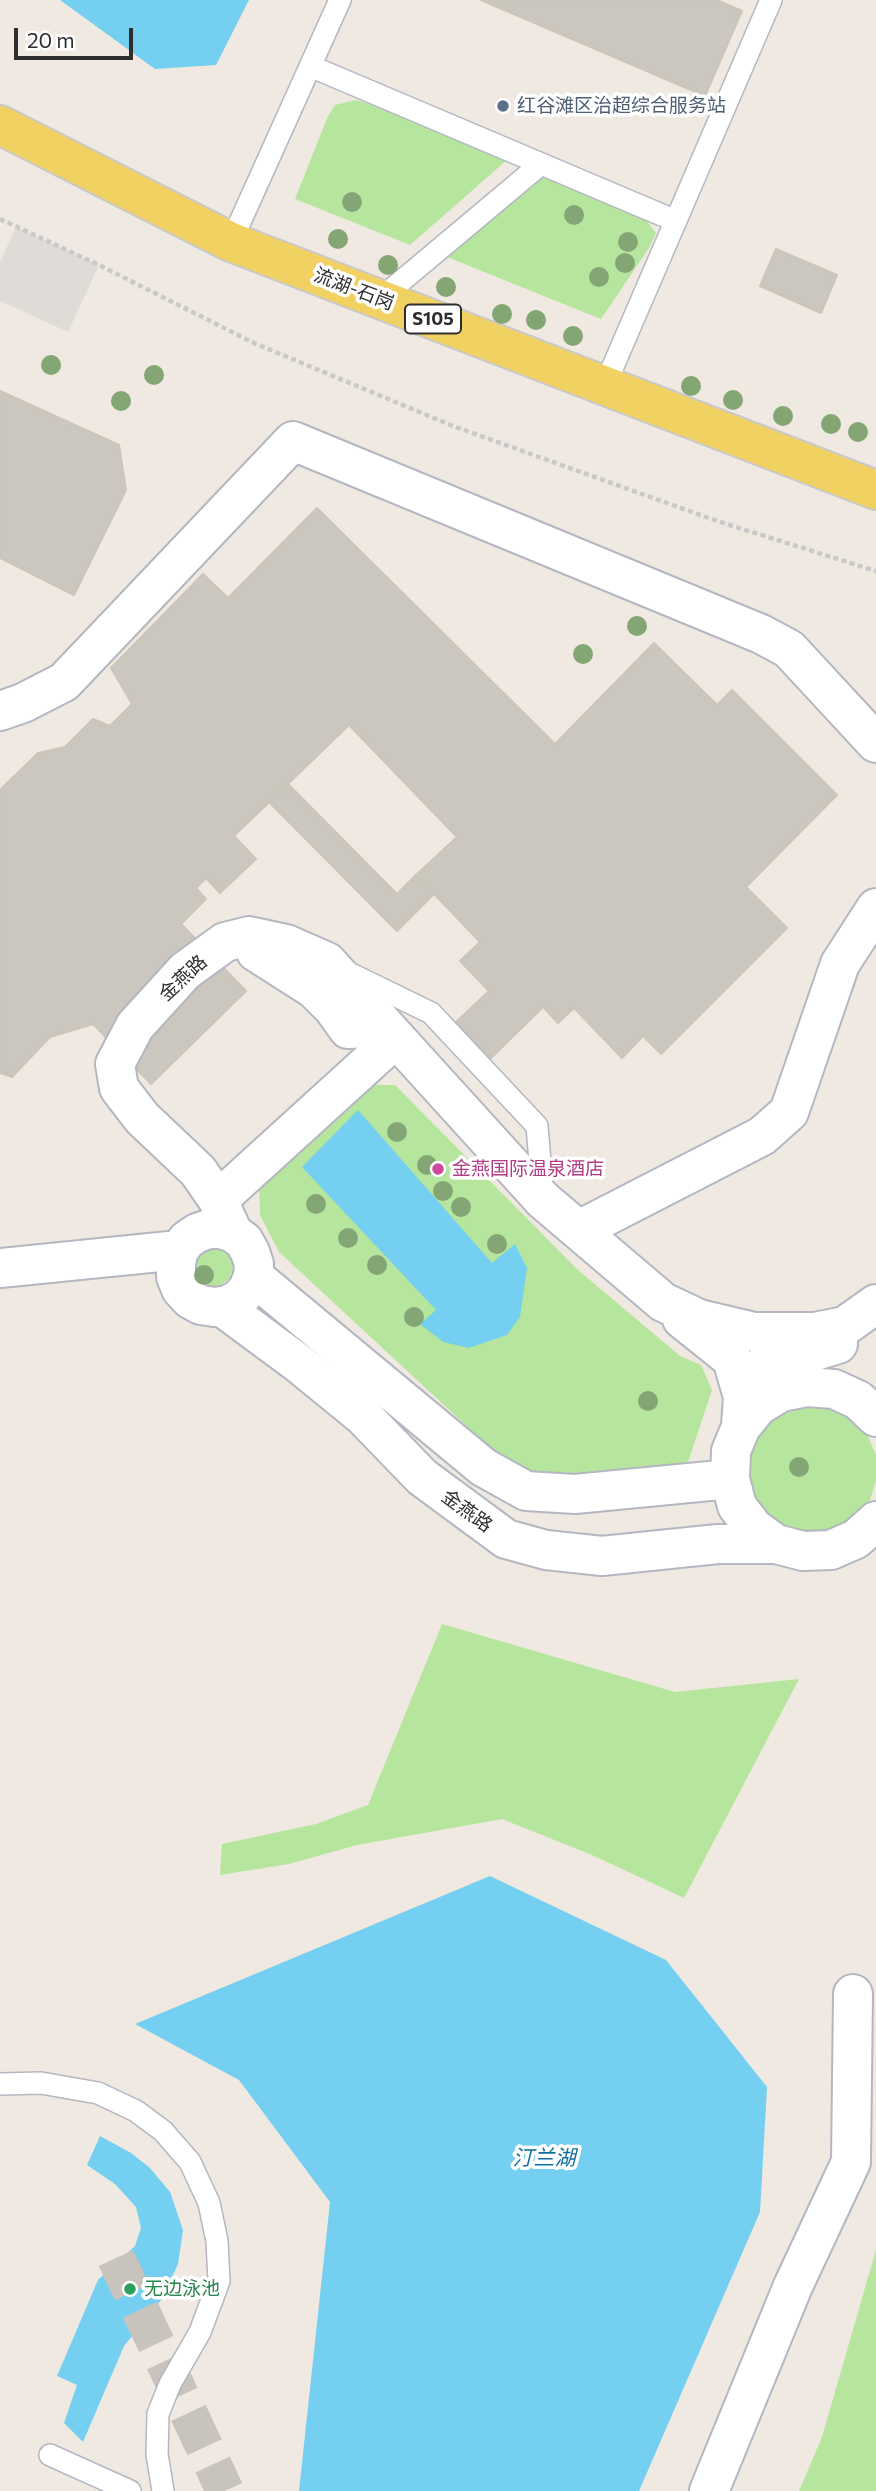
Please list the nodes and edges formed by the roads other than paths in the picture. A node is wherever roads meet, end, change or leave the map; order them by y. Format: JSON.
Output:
{"nodes":[{"id":1,"x":340,"y":0,"type":"edge"},
{"id":2,"x":771,"y":0,"type":"edge"},
{"id":3,"x":310,"y":66,"type":"junction"},
{"id":4,"x":0,"y":125,"type":"edge"},
{"id":5,"x":541,"y":164,"type":"junction"},
{"id":6,"x":676,"y":220,"type":"junction"},
{"id":7,"x":231,"y":242,"type":"junction"},
{"id":8,"x":380,"y":299,"type":"junction"},
{"id":9,"x":605,"y":385,"type":"junction"},
{"id":10,"x":876,"y":489,"type":"edge"},
{"id":11,"x":0,"y":710,"type":"edge"},
{"id":12,"x":876,"y":743,"type":"edge"},
{"id":13,"x":876,"y":908,"type":"edge"},
{"id":14,"x":327,"y":962,"type":"junction"},
{"id":15,"x":391,"y":1033,"type":"junction"},
{"id":16,"x":214,"y":1197,"type":"junction"},
{"id":17,"x":543,"y":1200,"type":"junction"},
{"id":18,"x":579,"y":1230,"type":"junction"},
{"id":19,"x":181,"y":1255,"type":"junction"},
{"id":20,"x":0,"y":1268,"type":"edge"},
{"id":21,"x":253,"y":1276,"type":"junction"},
{"id":22,"x":0,"y":1290,"type":"edge"},
{"id":23,"x":663,"y":1302,"type":"junction"},
{"id":24,"x":876,"y":1304,"type":"edge"},
{"id":25,"x":221,"y":1306,"type":"junction"},
{"id":26,"x":876,"y":1330,"type":"edge"},
{"id":27,"x":742,"y":1412,"type":"junction"},
{"id":28,"x":876,"y":1417,"type":"edge"},
{"id":29,"x":730,"y":1479,"type":"junction"},
{"id":30,"x":876,"y":1521,"type":"edge"},
{"id":31,"x":776,"y":1544,"type":"junction"},
{"id":32,"x":853,"y":1994,"type":"dead end"},
{"id":33,"x":0,"y":2084,"type":"edge"},
{"id":34,"x":50,"y":2455,"type":"dead end"},
{"id":35,"x":130,"y":2491,"type":"edge"},
{"id":36,"x":163,"y":2491,"type":"edge"},
{"id":37,"x":709,"y":2491,"type":"edge"}],
"edges":[{"from":1,"to":3,"type":"lane"},
{"from":2,"to":6,"type":"lane"},
{"from":3,"to":5,"type":"lane"},
{"from":3,"to":7,"type":"lane"},
{"from":4,"to":7,"type":"main road","name":"流湖-石岗","number":"S105"},
{"from":5,"to":6,"type":"lane"},
{"from":5,"to":8,"type":"lane"},
{"from":6,"to":9,"type":"lane"},
{"from":7,"to":8,"type":"main road","name":"流湖-石岗","number":"S105"},
{"from":8,"to":9,"type":"main road","name":"流湖-石岗","number":"S105"},
{"from":9,"to":10,"type":"main road","name":"流湖-石岗","number":"S105"},
{"from":11,"to":12,"type":"street"},
{"from":13,"to":18,"type":"street"},
{"from":14,"to":15,"type":"street","name":"金燕路"},
{"from":14,"to":16,"type":"street","name":"金燕路"},
{"from":14,"to":17,"type":"lane"},
{"from":15,"to":16,"type":"street"},
{"from":15,"to":16,"type":"street","name":"金燕路"},
{"from":15,"to":17,"type":"street","name":"金燕路"},
{"from":16,"to":19,"type":"street","name":"金燕路"},
{"from":16,"to":19,"type":"street"},
{"from":16,"to":21,"type":"street","name":"金燕路"},
{"from":17,"to":18,"type":"street","name":"金燕路"},
{"from":18,"to":23,"type":"street","name":"金燕路"},
{"from":19,"to":20,"type":"street"},
{"from":19,"to":22,"type":"street"},
{"from":19,"to":25,"type":"street","name":"金燕路"},
{"from":21,"to":25,"type":"street"},
{"from":21,"to":29,"type":"street"},
{"from":23,"to":24,"type":"street","name":"金燕路"},
{"from":23,"to":27,"type":"street","name":"金燕路"},
{"from":25,"to":31,"type":"street","name":"金燕路"},
{"from":26,"to":27,"type":"street","name":"金燕路"},
{"from":27,"to":28,"type":"street","name":"金燕路"},
{"from":27,"to":29,"type":"street","name":"金燕路"},
{"from":29,"to":31,"type":"street","name":"金燕路"},
{"from":30,"to":31,"type":"street","name":"金燕路"},
{"from":32,"to":37,"type":"street"},
{"from":33,"to":36,"type":"lane"},
{"from":34,"to":35,"type":"lane"}]}
